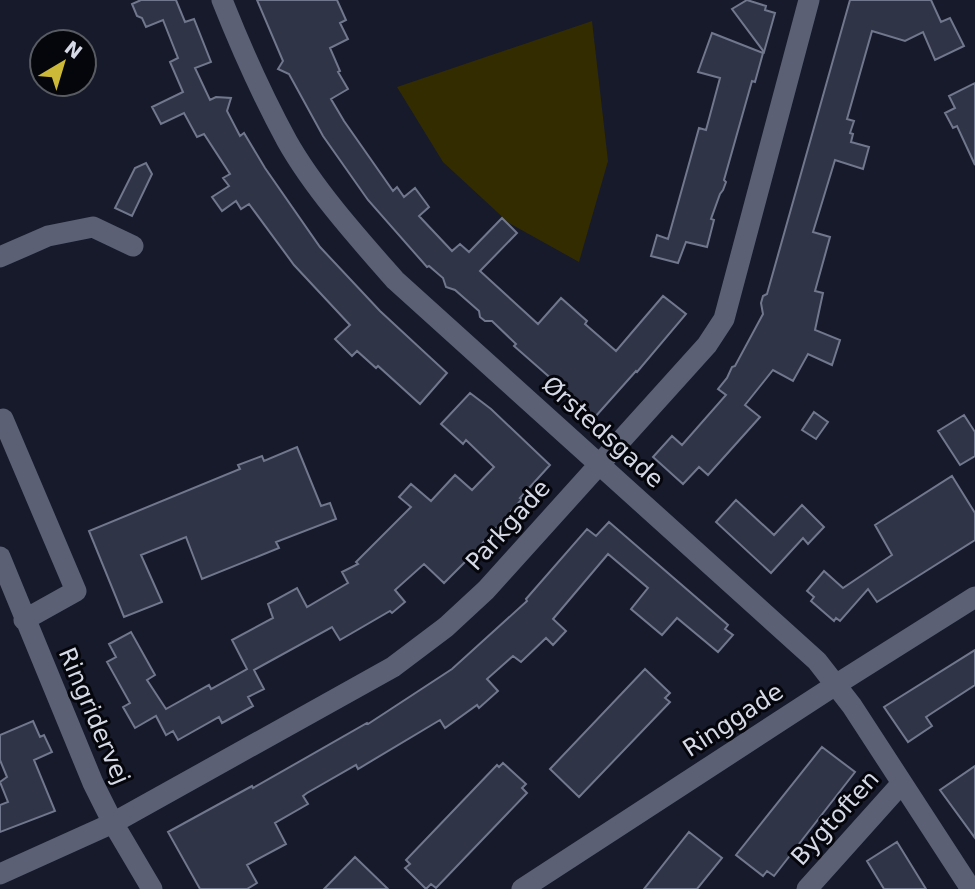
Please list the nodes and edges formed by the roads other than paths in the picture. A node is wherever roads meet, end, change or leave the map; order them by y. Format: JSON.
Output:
{"nodes":[{"id":1,"x":222,"y":0,"type":"edge"},
{"id":2,"x":809,"y":0,"type":"edge"},
{"id":3,"x":133,"y":246,"type":"dead end"},
{"id":4,"x":0,"y":257,"type":"edge"},
{"id":5,"x":0,"y":420,"type":"edge"},
{"id":6,"x":600,"y":464,"type":"junction"},
{"id":7,"x":0,"y":557,"type":"edge"},
{"id":8,"x":975,"y":597,"type":"edge"},
{"id":9,"x":24,"y":620,"type":"junction"},
{"id":10,"x":837,"y":684,"type":"junction"},
{"id":11,"x":901,"y":783,"type":"junction"},
{"id":12,"x":113,"y":823,"type":"junction"},
{"id":13,"x":0,"y":874,"type":"edge"},
{"id":14,"x":152,"y":889,"type":"edge"},
{"id":15,"x":522,"y":889,"type":"edge"},
{"id":16,"x":807,"y":889,"type":"edge"},
{"id":17,"x":971,"y":889,"type":"edge"}],
"edges":[{"from":1,"to":6,"type":"street","name":"Ørstedsgade"},
{"from":2,"to":6,"type":"street","name":"Parkgade"},
{"from":3,"to":4,"type":"street"},
{"from":5,"to":9,"type":"street"},
{"from":6,"to":10,"type":"street","name":"Ørstedsgade"},
{"from":6,"to":12,"type":"street","name":"Parkgade"},
{"from":7,"to":9,"type":"street","name":"Ringridervej"},
{"from":8,"to":10,"type":"street","name":"Ringgade"},
{"from":9,"to":12,"type":"street","name":"Ringridervej"},
{"from":10,"to":11,"type":"street","name":"Ørstedsgade"},
{"from":10,"to":15,"type":"street","name":"Ringgade"},
{"from":11,"to":16,"type":"street","name":"Bygtoften"},
{"from":11,"to":17,"type":"street","name":"Ørstedsgade"},
{"from":12,"to":13,"type":"street","name":"Parkgade"},
{"from":12,"to":14,"type":"street","name":"Ringridervej"}]}
